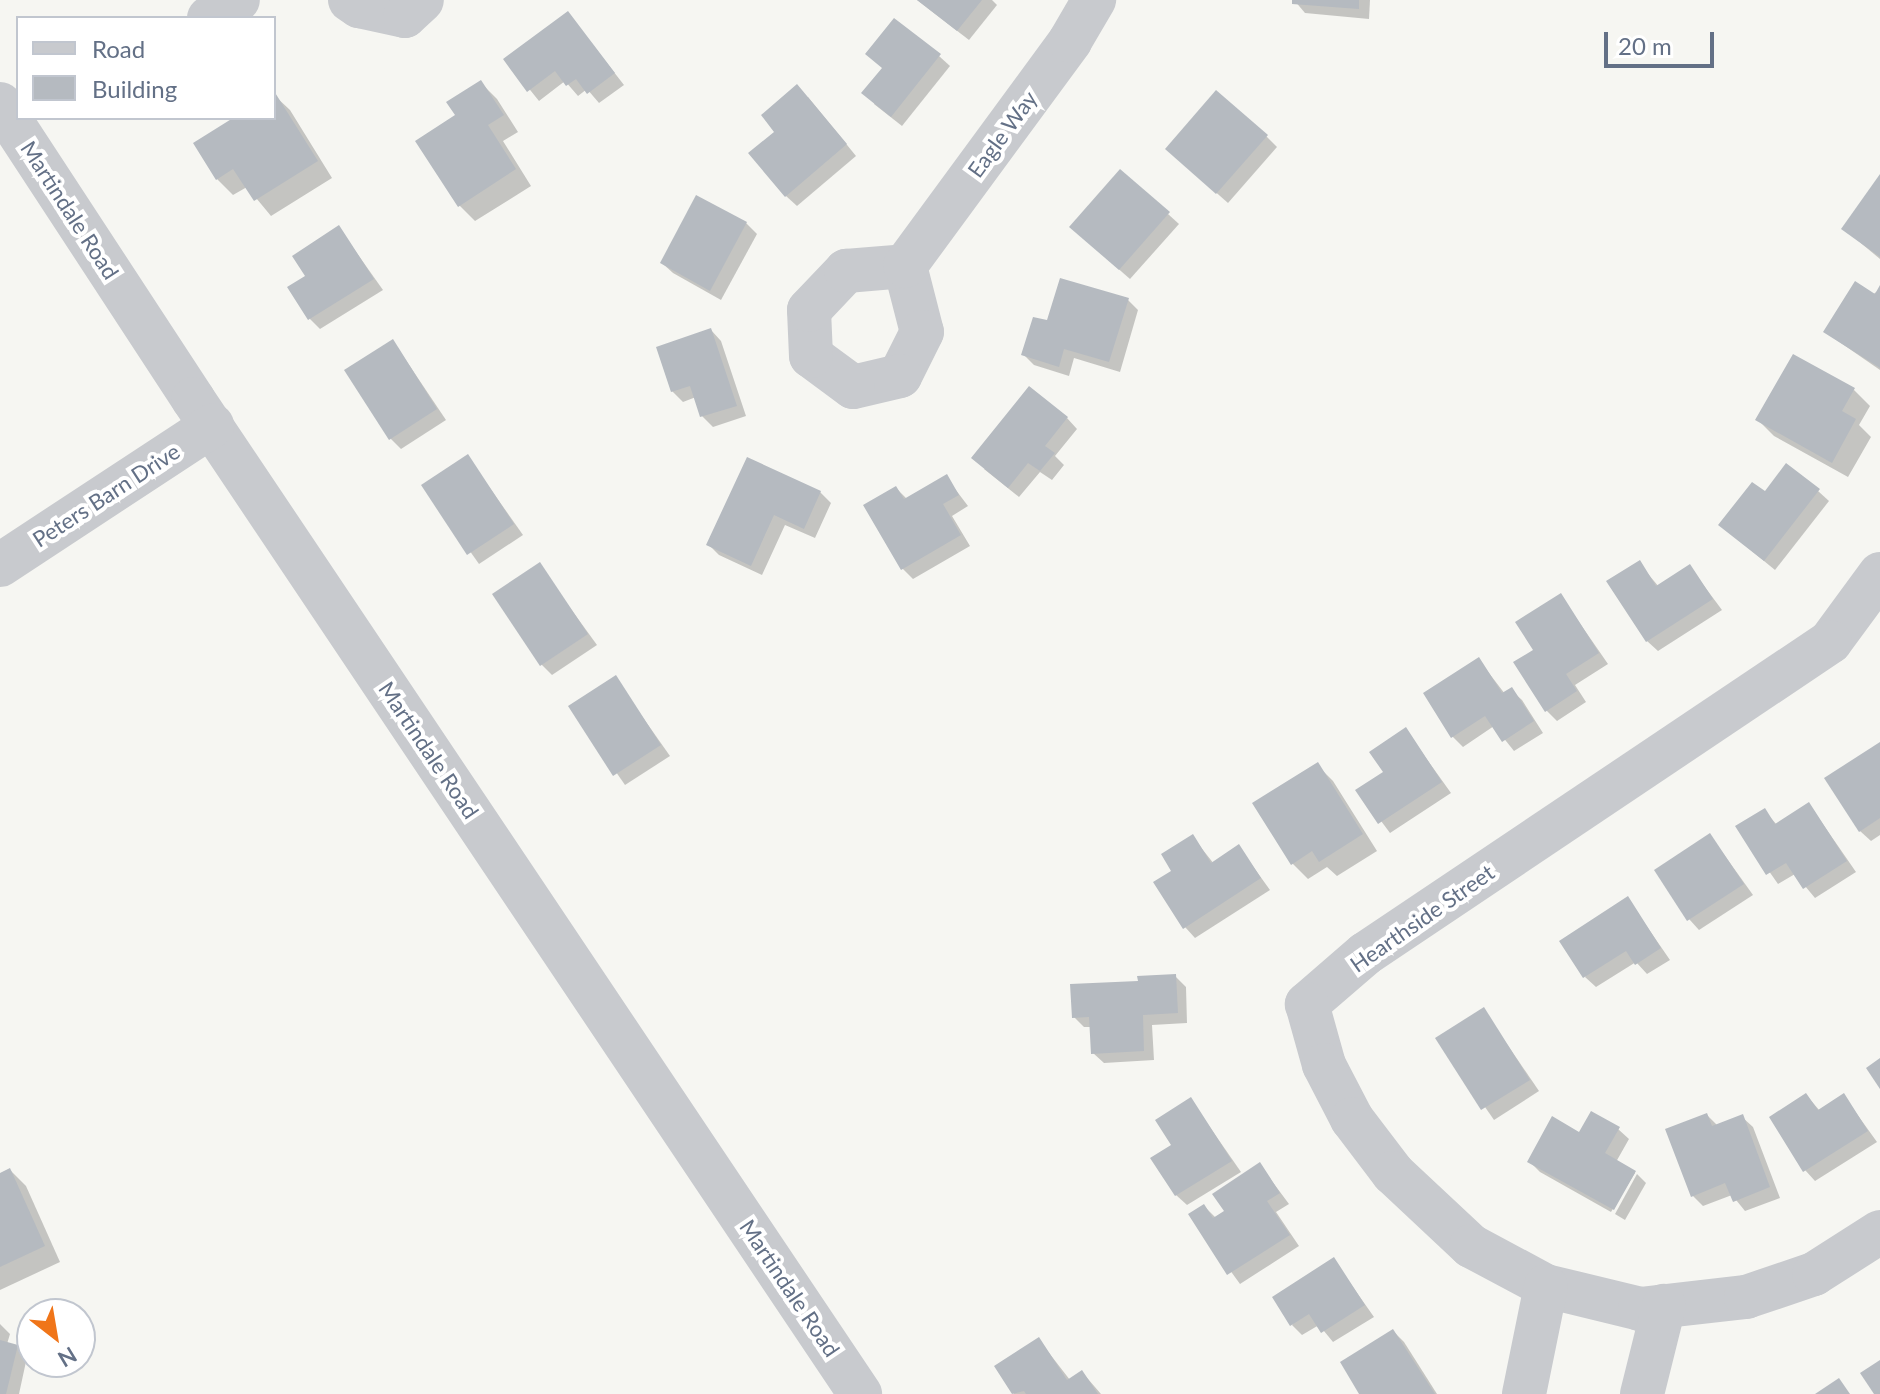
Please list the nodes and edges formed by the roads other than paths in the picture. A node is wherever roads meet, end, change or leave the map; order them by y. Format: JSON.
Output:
{"nodes":[{"id":1,"x":238,"y":0,"type":"edge"},
{"id":2,"x":350,"y":0,"type":"edge"},
{"id":3,"x":422,"y":0,"type":"edge"},
{"id":4,"x":1094,"y":0,"type":"edge"},
{"id":5,"x":212,"y":16,"type":"edge"},
{"id":6,"x":25,"y":120,"type":"edge"},
{"id":7,"x":905,"y":266,"type":"dead end"},
{"id":8,"x":212,"y":426,"type":"junction"},
{"id":9,"x":0,"y":565,"type":"edge"},
{"id":10,"x":1880,"y":574,"type":"edge"},
{"id":11,"x":1880,"y":1232,"type":"edge"},
{"id":12,"x":1546,"y":1286,"type":"junction"},
{"id":13,"x":1664,"y":1306,"type":"junction"},
{"id":14,"x":860,"y":1394,"type":"edge"},
{"id":15,"x":1524,"y":1394,"type":"edge"},
{"id":16,"x":1642,"y":1394,"type":"edge"}],
"edges":[{"from":1,"to":5,"type":"street"},
{"from":2,"to":3,"type":"street"},
{"from":4,"to":7,"type":"street","name":"Eagle Way"},
{"from":6,"to":8,"type":"street","name":"Martindale Road"},
{"from":8,"to":9,"type":"street","name":"Peters Barn Drive"},
{"from":8,"to":14,"type":"street","name":"Martindale Road"},
{"from":10,"to":12,"type":"street","name":"Hearthside Street"},
{"from":11,"to":13,"type":"street","name":"Hearthside Street"},
{"from":12,"to":13,"type":"street","name":"Hearthside Street"},
{"from":12,"to":15,"type":"street"},
{"from":13,"to":16,"type":"street"}]}
